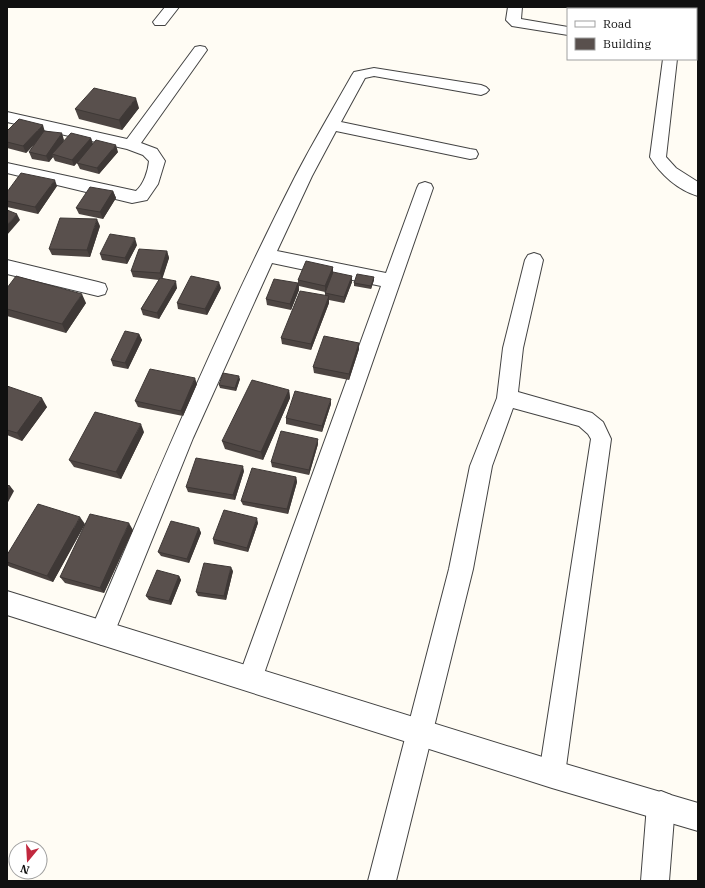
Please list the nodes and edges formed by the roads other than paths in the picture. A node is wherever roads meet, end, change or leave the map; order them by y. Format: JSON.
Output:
{"nodes":[{"id":1,"x":172,"y":7,"type":"edge"},
{"id":2,"x":515,"y":7,"type":"edge"},
{"id":3,"x":160,"y":22,"type":"dead end"},
{"id":4,"x":567,"y":32,"type":"edge"},
{"id":5,"x":200,"y":50,"type":"dead end"},
{"id":6,"x":670,"y":60,"type":"edge"},
{"id":7,"x":481,"y":90,"type":"dead end"},
{"id":8,"x":7,"y":117,"type":"edge"},
{"id":9,"x":332,"y":125,"type":"junction"},
{"id":10,"x":131,"y":145,"type":"junction"},
{"id":11,"x":470,"y":154,"type":"dead end"},
{"id":12,"x":7,"y":168,"type":"edge"},
{"id":13,"x":425,"y":188,"type":"dead end"},
{"id":14,"x":698,"y":190,"type":"edge"},
{"id":15,"x":266,"y":255,"type":"junction"},
{"id":16,"x":534,"y":260,"type":"dead end"},
{"id":17,"x":7,"y":267,"type":"edge"},
{"id":18,"x":392,"y":281,"type":"junction"},
{"id":19,"x":98,"y":289,"type":"dead end"},
{"id":20,"x":507,"y":398,"type":"junction"},
{"id":21,"x":7,"y":603,"type":"edge"},
{"id":22,"x":102,"y":633,"type":"junction"},
{"id":23,"x":250,"y":679,"type":"junction"},
{"id":24,"x":421,"y":733,"type":"junction"},
{"id":25,"x":552,"y":774,"type":"junction"},
{"id":26,"x":661,"y":805,"type":"junction"},
{"id":27,"x":698,"y":817,"type":"edge"},
{"id":28,"x":382,"y":881,"type":"edge"},
{"id":29,"x":655,"y":881,"type":"edge"}],
"edges":[{"from":1,"to":3,"type":"street"},
{"from":2,"to":4,"type":"street"},
{"from":5,"to":10,"type":"street"},
{"from":6,"to":14,"type":"street"},
{"from":7,"to":9,"type":"street"},
{"from":8,"to":10,"type":"street"},
{"from":9,"to":11,"type":"street"},
{"from":9,"to":15,"type":"street"},
{"from":10,"to":12,"type":"street"},
{"from":13,"to":18,"type":"street"},
{"from":15,"to":18,"type":"street"},
{"from":15,"to":22,"type":"street"},
{"from":16,"to":20,"type":"street"},
{"from":17,"to":19,"type":"street"},
{"from":18,"to":23,"type":"street"},
{"from":20,"to":24,"type":"street"},
{"from":20,"to":25,"type":"street"},
{"from":21,"to":22,"type":"street"},
{"from":22,"to":23,"type":"street"},
{"from":23,"to":24,"type":"street"},
{"from":24,"to":25,"type":"street"},
{"from":24,"to":28,"type":"street"},
{"from":25,"to":26,"type":"street"},
{"from":26,"to":27,"type":"street"},
{"from":26,"to":29,"type":"street"}]}
